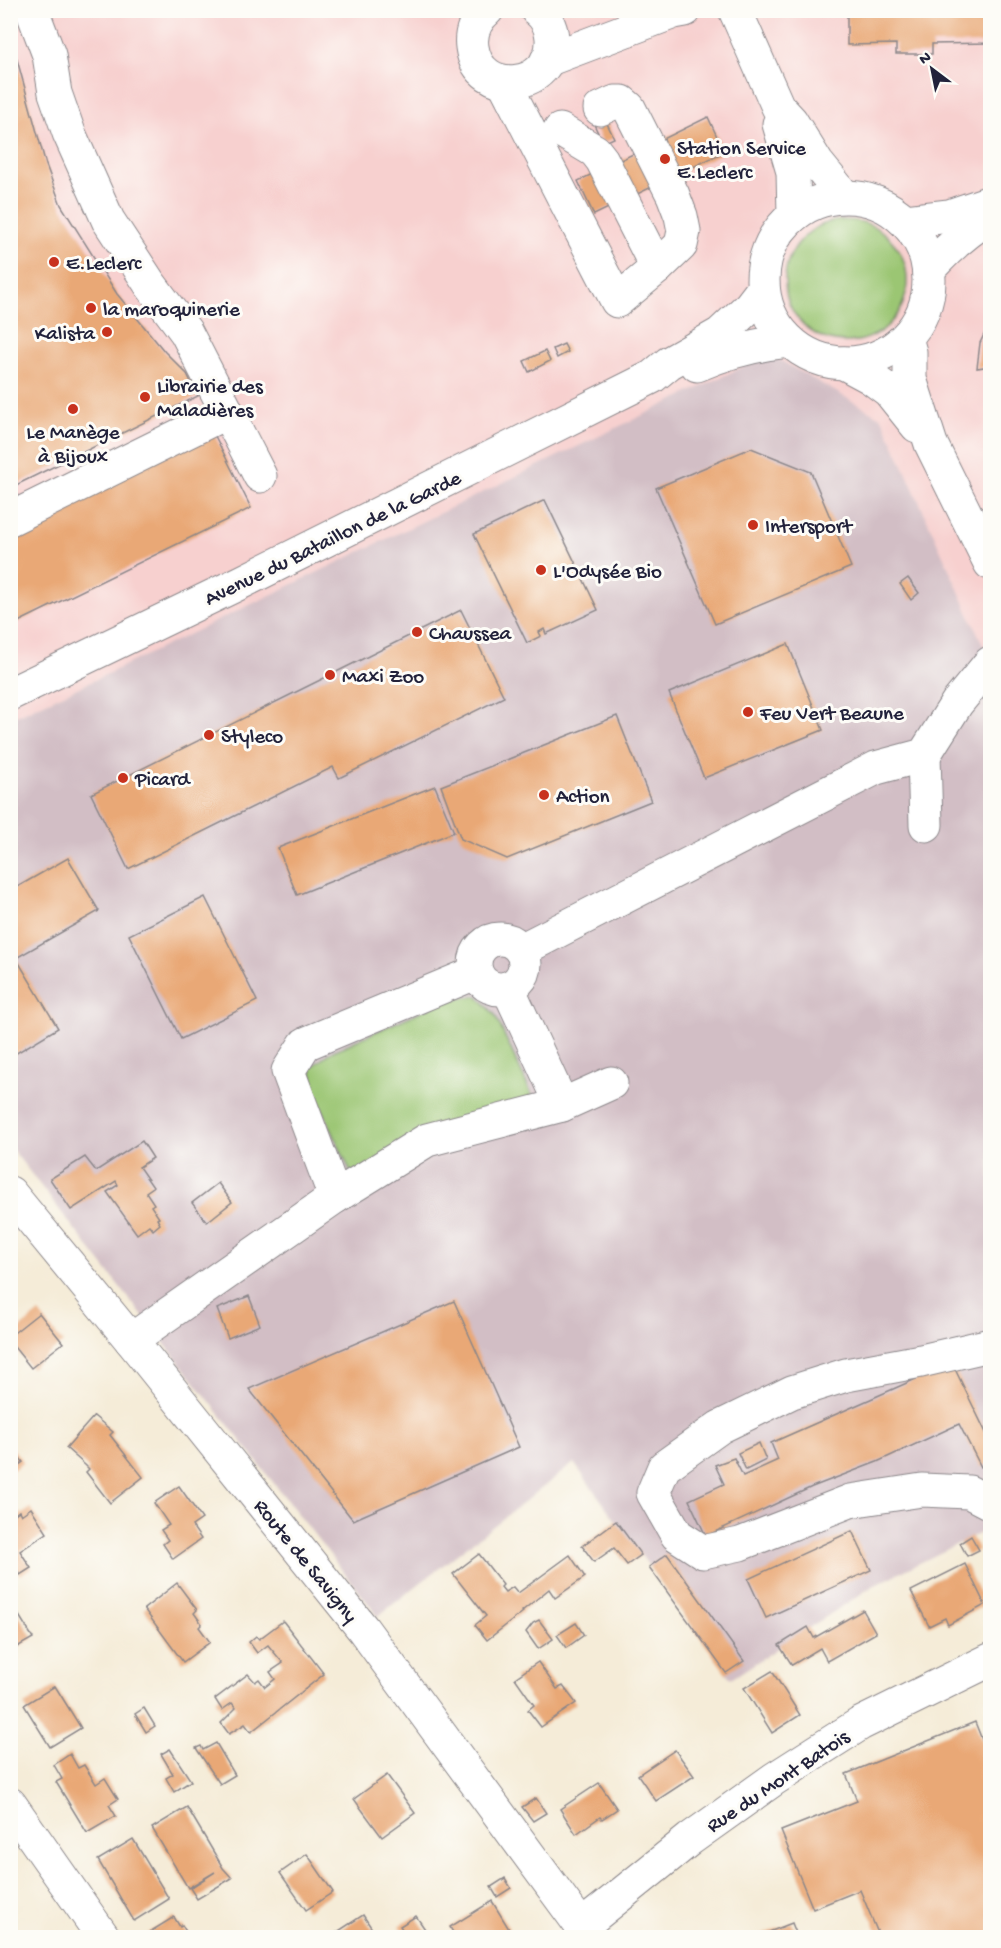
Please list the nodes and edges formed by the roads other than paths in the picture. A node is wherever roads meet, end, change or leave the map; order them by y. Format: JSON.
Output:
{"nodes":[{"id":1,"x":32,"y":10,"type":"edge"},
{"id":2,"x":617,"y":10,"type":"edge"},
{"id":3,"x":686,"y":10,"type":"edge"},
{"id":4,"x":705,"y":10,"type":"edge"},
{"id":5,"x":481,"y":12,"type":"edge"},
{"id":6,"x":737,"y":16,"type":"edge"},
{"id":7,"x":546,"y":26,"type":"edge"},
{"id":8,"x":504,"y":82,"type":"junction"},
{"id":9,"x":778,"y":107,"type":"junction"},
{"id":10,"x":548,"y":137,"type":"junction"},
{"id":11,"x":844,"y":196,"type":"junction"},
{"id":12,"x":990,"y":202,"type":"edge"},
{"id":13,"x":794,"y":215,"type":"junction"},
{"id":14,"x":990,"y":217,"type":"edge"},
{"id":15,"x":906,"y":222,"type":"junction"},
{"id":16,"x":657,"y":268,"type":"junction"},
{"id":17,"x":929,"y":269,"type":"junction"},
{"id":18,"x":763,"y":289,"type":"junction"},
{"id":19,"x":906,"y":338,"type":"junction"},
{"id":20,"x":789,"y":341,"type":"junction"},
{"id":21,"x":844,"y":363,"type":"junction"},
{"id":22,"x":652,"y":377,"type":"junction"},
{"id":23,"x":228,"y":412,"type":"junction"},
{"id":24,"x":931,"y":444,"type":"junction"},
{"id":25,"x":260,"y":476,"type":"dead end"},
{"id":26,"x":10,"y":519,"type":"edge"},
{"id":27,"x":990,"y":563,"type":"edge"},
{"id":28,"x":990,"y":663,"type":"edge"},
{"id":29,"x":10,"y":694,"type":"edge"},
{"id":30,"x":924,"y":755,"type":"junction"},
{"id":31,"x":926,"y":825,"type":"dead end"},
{"id":32,"x":521,"y":950,"type":"junction"},
{"id":33,"x":476,"y":972,"type":"junction"},
{"id":34,"x":508,"y":988,"type":"junction"},
{"id":35,"x":611,"y":1083,"type":"dead end"},
{"id":36,"x":561,"y":1105,"type":"junction"},
{"id":37,"x":10,"y":1193,"type":"edge"},
{"id":38,"x":335,"y":1197,"type":"junction"},
{"id":39,"x":131,"y":1340,"type":"junction"},
{"id":40,"x":990,"y":1344,"type":"edge"},
{"id":41,"x":990,"y":1503,"type":"edge"},
{"id":42,"x":990,"y":1660,"type":"edge"},
{"id":43,"x":10,"y":1804,"type":"edge"},
{"id":44,"x":584,"y":1934,"type":"edge"},
{"id":45,"x":104,"y":1938,"type":"edge"}],
"edges":[{"from":1,"to":23,"type":"street"},
{"from":2,"to":7,"type":"street"},
{"from":3,"to":7,"type":"street"},
{"from":4,"to":6,"type":"street"},
{"from":5,"to":8,"type":"street"},
{"from":6,"to":9,"type":"street"},
{"from":7,"to":8,"type":"street"},
{"from":8,"to":10,"type":"street"},
{"from":9,"to":11,"type":"street"},
{"from":9,"to":13,"type":"street"},
{"from":10,"to":16,"type":"street"},
{"from":10,"to":16,"type":"street"},
{"from":10,"to":16,"type":"street"},
{"from":11,"to":13,"type":"street"},
{"from":11,"to":15,"type":"street"},
{"from":12,"to":15,"type":"street"},
{"from":13,"to":18,"type":"street"},
{"from":14,"to":17,"type":"street"},
{"from":15,"to":17,"type":"street"},
{"from":17,"to":19,"type":"street"},
{"from":18,"to":20,"type":"street"},
{"from":18,"to":22,"type":"street","name":"Avenue du Bataillon de la Garde"},
{"from":19,"to":21,"type":"street"},
{"from":19,"to":24,"type":"street"},
{"from":20,"to":21,"type":"street"},
{"from":20,"to":22,"type":"street","name":"Avenue du Bataillon de la Garde"},
{"from":21,"to":24,"type":"street"},
{"from":22,"to":29,"type":"street","name":"Avenue du Bataillon de la Garde"},
{"from":23,"to":25,"type":"street"},
{"from":23,"to":26,"type":"street"},
{"from":24,"to":27,"type":"street"},
{"from":28,"to":30,"type":"street"},
{"from":30,"to":31,"type":"street"},
{"from":30,"to":32,"type":"street"},
{"from":32,"to":33,"type":"street"},
{"from":32,"to":34,"type":"street"},
{"from":33,"to":34,"type":"street"},
{"from":33,"to":38,"type":"street"},
{"from":34,"to":36,"type":"street"},
{"from":35,"to":36,"type":"street"},
{"from":36,"to":38,"type":"street"},
{"from":37,"to":39,"type":"street","name":"Route de Savigny"},
{"from":38,"to":39,"type":"street"},
{"from":39,"to":44,"type":"street","name":"Route de Savigny"},
{"from":40,"to":41,"type":"street"},
{"from":42,"to":44,"type":"street","name":"Rue du Mont Batois"},
{"from":43,"to":45,"type":"street"}]}
